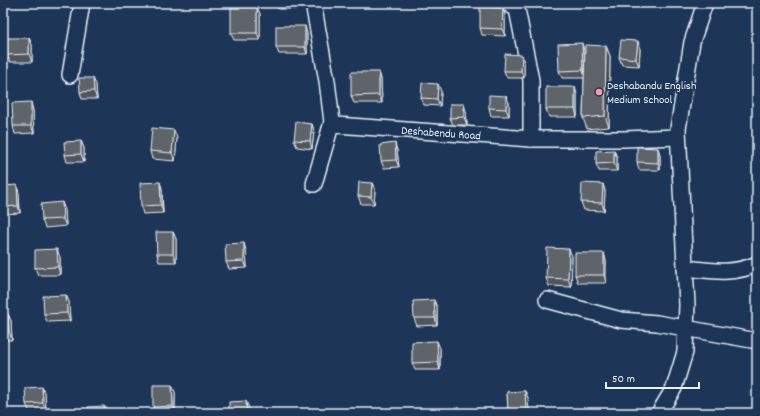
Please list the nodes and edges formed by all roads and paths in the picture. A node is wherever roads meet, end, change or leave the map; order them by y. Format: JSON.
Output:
{"nodes":[{"id":1,"x":82,"y":3,"type":"edge"},
{"id":2,"x":313,"y":3,"type":"edge"},
{"id":3,"x":507,"y":3,"type":"edge"},
{"id":4,"x":705,"y":3,"type":"edge"},
{"id":5,"x":70,"y":76,"type":"dead end"},
{"id":6,"x":332,"y":122,"type":"junction"},
{"id":7,"x":678,"y":137,"type":"junction"},
{"id":8,"x":531,"y":139,"type":"junction"},
{"id":9,"x":314,"y":184,"type":"dead end"},
{"id":10,"x":757,"y":264,"type":"edge"},
{"id":11,"x":685,"y":268,"type":"junction"},
{"id":12,"x":548,"y":300,"type":"dead end"},
{"id":13,"x":686,"y":328,"type":"junction"},
{"id":14,"x":757,"y":342,"type":"edge"},
{"id":15,"x":659,"y":413,"type":"edge"}],
"edges":[{"from":1,"to":5,"type":"street"},
{"from":2,"to":6,"type":"street"},
{"from":3,"to":8,"type":"street"},
{"from":4,"to":7,"type":"street"},
{"from":6,"to":8,"type":"street","name":"Deshabendu Road"},
{"from":6,"to":9,"type":"street"},
{"from":7,"to":8,"type":"street","name":"Deshabendu Road"},
{"from":7,"to":11,"type":"street"},
{"from":10,"to":11,"type":"street"},
{"from":11,"to":13,"type":"street"},
{"from":12,"to":13,"type":"street"},
{"from":13,"to":14,"type":"street"},
{"from":13,"to":15,"type":"street"}]}
